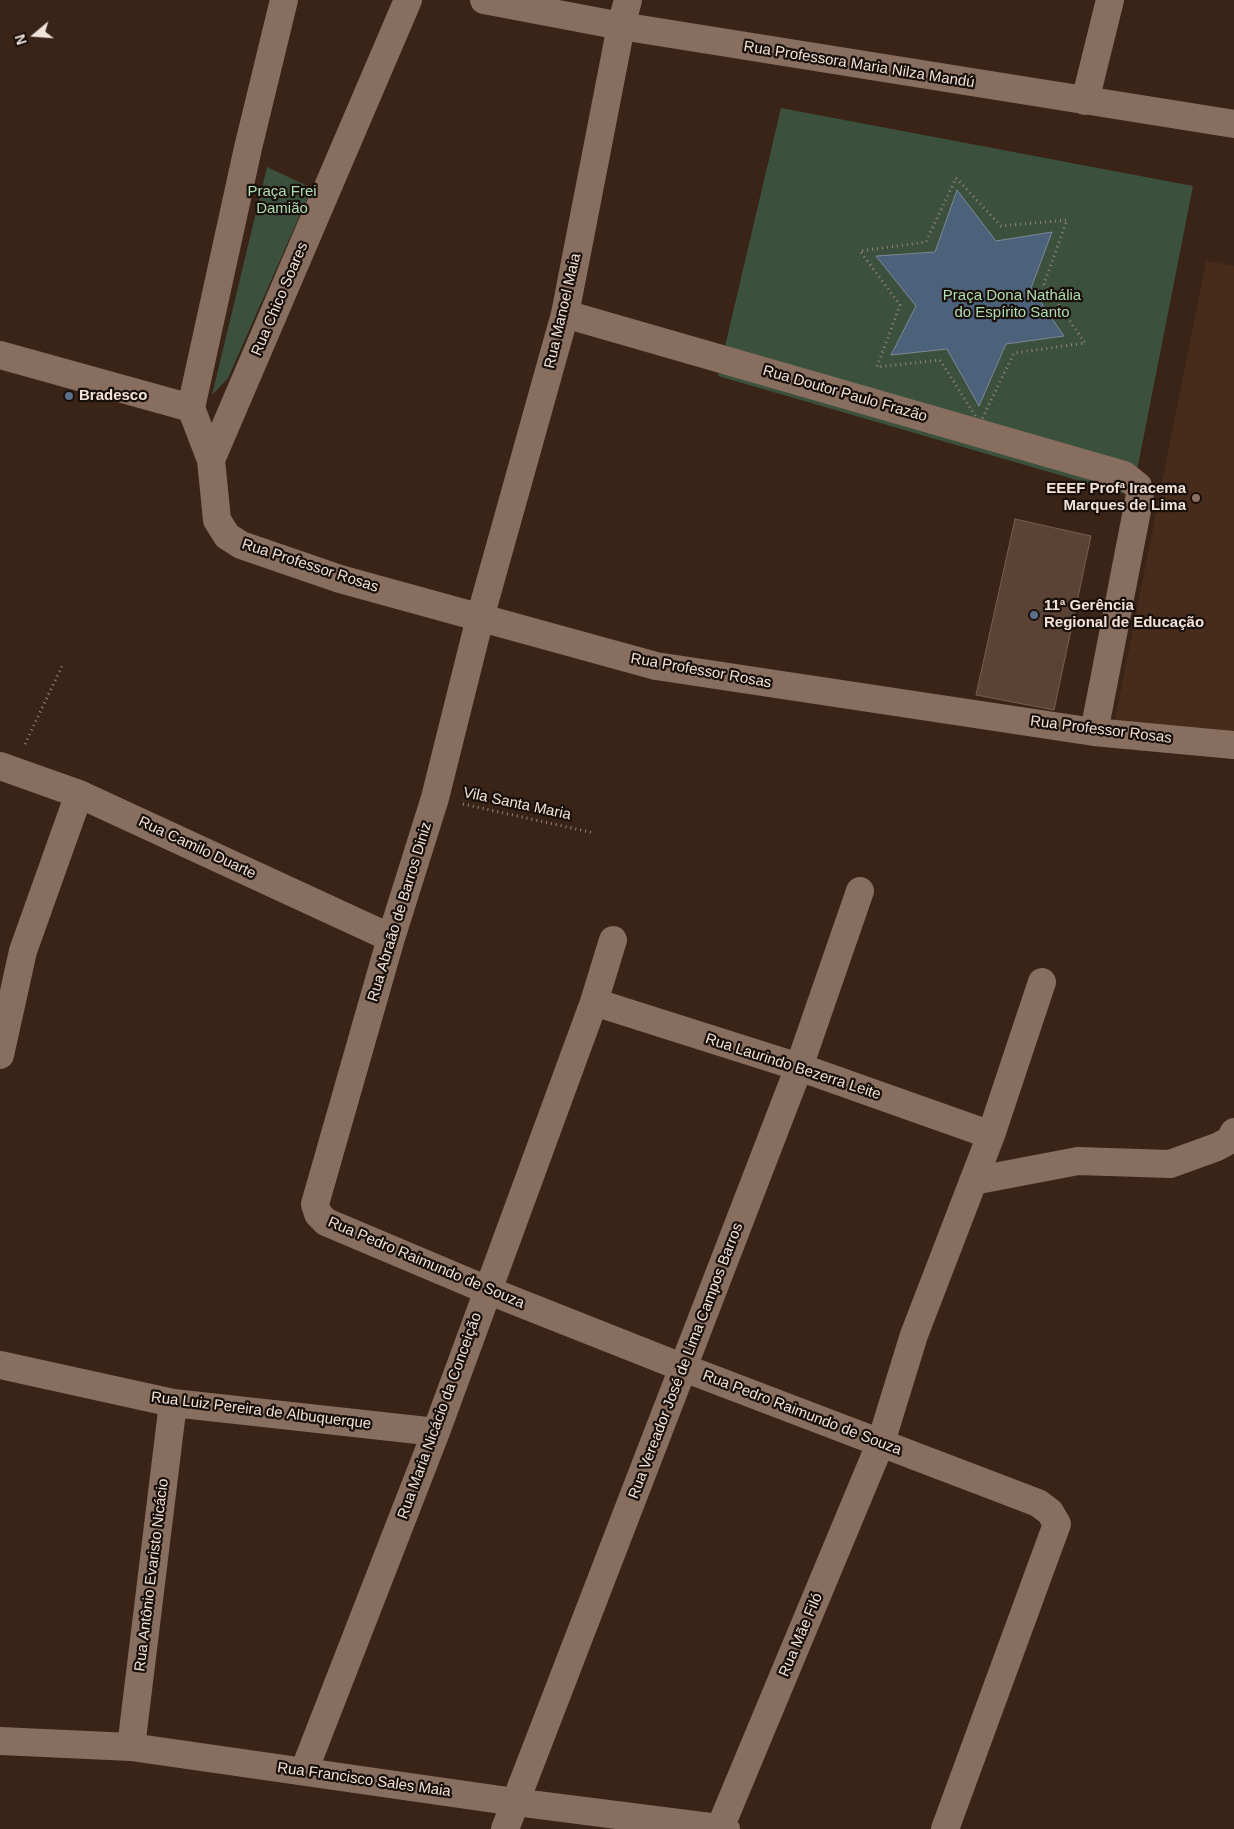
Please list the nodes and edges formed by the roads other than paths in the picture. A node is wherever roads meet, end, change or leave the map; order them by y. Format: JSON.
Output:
{"nodes":[{"id":1,"x":284,"y":0,"type":"edge"},
{"id":2,"x":408,"y":0,"type":"edge"},
{"id":3,"x":484,"y":0,"type":"edge"},
{"id":4,"x":628,"y":0,"type":"edge"},
{"id":5,"x":1110,"y":0,"type":"edge"},
{"id":6,"x":621,"y":26,"type":"junction"},
{"id":7,"x":1085,"y":101,"type":"junction"},
{"id":8,"x":1234,"y":124,"type":"edge"},
{"id":9,"x":565,"y":314,"type":"junction"},
{"id":10,"x":0,"y":355,"type":"edge"},
{"id":11,"x":191,"y":408,"type":"junction"},
{"id":12,"x":211,"y":460,"type":"junction"},
{"id":13,"x":480,"y":618,"type":"junction"},
{"id":14,"x":1094,"y":732,"type":"junction"},
{"id":15,"x":1234,"y":745,"type":"edge"},
{"id":16,"x":7,"y":768,"type":"edge"},
{"id":17,"x":79,"y":794,"type":"junction"},
{"id":18,"x":860,"y":890,"type":"dead end"},
{"id":19,"x":391,"y":938,"type":"junction"},
{"id":20,"x":613,"y":940,"type":"dead end"},
{"id":21,"x":1042,"y":982,"type":"dead end"},
{"id":22,"x":594,"y":1002,"type":"junction"},
{"id":23,"x":0,"y":1055,"type":"edge"},
{"id":24,"x":798,"y":1067,"type":"junction"},
{"id":25,"x":1234,"y":1132,"type":"edge"},
{"id":26,"x":991,"y":1135,"type":"junction"},
{"id":27,"x":973,"y":1181,"type":"junction"},
{"id":28,"x":315,"y":1204,"type":"joint"},
{"id":29,"x":487,"y":1290,"type":"junction"},
{"id":30,"x":0,"y":1365,"type":"edge"},
{"id":31,"x":684,"y":1368,"type":"junction"},
{"id":32,"x":173,"y":1403,"type":"junction"},
{"id":33,"x":436,"y":1432,"type":"junction"},
{"id":34,"x":881,"y":1442,"type":"junction"},
{"id":35,"x":0,"y":1741,"type":"edge"},
{"id":36,"x":130,"y":1748,"type":"junction"},
{"id":37,"x":304,"y":1772,"type":"junction"},
{"id":38,"x":515,"y":1802,"type":"junction"},
{"id":39,"x":723,"y":1828,"type":"edge"},
{"id":40,"x":505,"y":1829,"type":"edge"},
{"id":41,"x":945,"y":1829,"type":"edge"}],
"edges":[{"from":1,"to":11,"type":"street"},
{"from":2,"to":12,"type":"street","name":"Rua Chico Soares"},
{"from":3,"to":6,"type":"street","name":"Rua Professora Maria Nilza Mandú"},
{"from":4,"to":6,"type":"street","name":"Rua Manoel Maia"},
{"from":5,"to":7,"type":"street"},
{"from":6,"to":7,"type":"street","name":"Rua Professora Maria Nilza Mandú"},
{"from":6,"to":9,"type":"street","name":"Rua Manoel Maia"},
{"from":7,"to":8,"type":"street","name":"Rua Professora Maria Nilza Mandú"},
{"from":9,"to":13,"type":"street","name":"Rua Manoel Maia"},
{"from":9,"to":14,"type":"street","name":"Rua Doutor Paulo Frazão"},
{"from":10,"to":11,"type":"street"},
{"from":11,"to":12,"type":"street","name":"Rua Professor Rosas"},
{"from":12,"to":13,"type":"street","name":"Rua Professor Rosas"},
{"from":13,"to":14,"type":"street","name":"Rua Professor Rosas"},
{"from":13,"to":19,"type":"street","name":"Rua Abraão de Barros Diniz"},
{"from":14,"to":15,"type":"street","name":"Rua Professor Rosas"},
{"from":16,"to":17,"type":"street","name":"Rua Camilo Duarte"},
{"from":17,"to":19,"type":"street","name":"Rua Camilo Duarte"},
{"from":17,"to":23,"type":"street"},
{"from":18,"to":24,"type":"street","name":"Rua Vereador José de Lima Campos Barros"},
{"from":19,"to":28,"type":"street","name":"Rua Abraão de Barros Diniz"},
{"from":20,"to":22,"type":"street","name":"Rua Maria Nicácio da Conceição"},
{"from":21,"to":26,"type":"street","name":"Rua Mãe Filó"},
{"from":22,"to":24,"type":"street","name":"Rua Laurindo Bezerra Leite"},
{"from":22,"to":29,"type":"street","name":"Rua Maria Nicácio da Conceição"},
{"from":24,"to":26,"type":"street","name":"Rua Laurindo Bezerra Leite"},
{"from":24,"to":31,"type":"street","name":"Rua Vereador José de Lima Campos Barros"},
{"from":25,"to":27,"type":"street"},
{"from":26,"to":27,"type":"street","name":"Rua Mãe Filó"},
{"from":27,"to":34,"type":"street","name":"Rua Mãe Filó"},
{"from":28,"to":29,"type":"street","name":"Rua Pedro Raimundo de Souza"},
{"from":29,"to":31,"type":"street","name":"Rua Pedro Raimundo de Souza"},
{"from":29,"to":33,"type":"street","name":"Rua Maria Nicácio da Conceição"},
{"from":30,"to":32,"type":"street","name":"Rua Luiz Pereira de Albuquerque"},
{"from":31,"to":34,"type":"street","name":"Rua Pedro Raimundo de Souza"},
{"from":31,"to":38,"type":"street","name":"Rua Vereador José de Lima Campos Barros"},
{"from":32,"to":33,"type":"street","name":"Rua Luiz Pereira de Albuquerque"},
{"from":32,"to":36,"type":"street","name":"Rua Antônio Evaristo Nicácio"},
{"from":33,"to":37,"type":"street","name":"Rua Maria Nicácio da Conceição"},
{"from":34,"to":39,"type":"street","name":"Rua Mãe Filó"},
{"from":34,"to":41,"type":"street","name":"Rua Pedro Raimundo de Souza"},
{"from":35,"to":36,"type":"street","name":"Rua Francisco Sales Maia"},
{"from":36,"to":37,"type":"street","name":"Rua Francisco Sales Maia"},
{"from":37,"to":38,"type":"street","name":"Rua Francisco Sales Maia"},
{"from":38,"to":39,"type":"street","name":"Rua Francisco Sales Maia"},
{"from":38,"to":40,"type":"street","name":"Rua Vereador José de Lima Campos Barros"}]}
